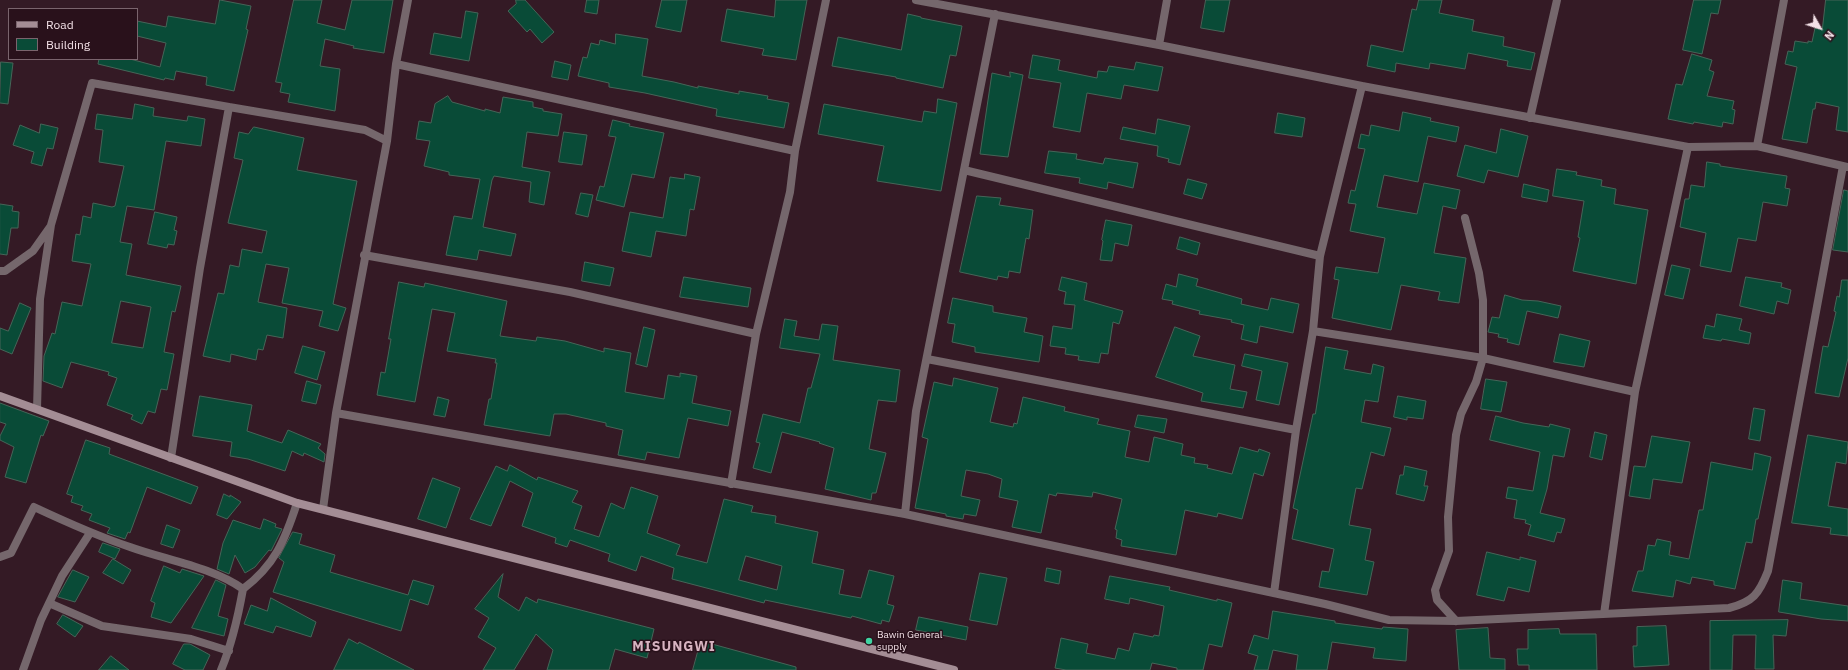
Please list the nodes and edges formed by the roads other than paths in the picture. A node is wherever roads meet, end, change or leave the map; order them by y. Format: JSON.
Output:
{"nodes":[{"id":1,"x":408,"y":0,"type":"edge"},
{"id":2,"x":826,"y":0,"type":"edge"},
{"id":3,"x":916,"y":0,"type":"edge"},
{"id":4,"x":1167,"y":0,"type":"edge"},
{"id":5,"x":1557,"y":0,"type":"edge"},
{"id":6,"x":1784,"y":0,"type":"edge"},
{"id":7,"x":995,"y":14,"type":"junction"},
{"id":8,"x":1159,"y":45,"type":"junction"},
{"id":9,"x":396,"y":64,"type":"junction"},
{"id":10,"x":1362,"y":86,"type":"junction"},
{"id":11,"x":229,"y":107,"type":"junction"},
{"id":12,"x":1530,"y":118,"type":"junction"},
{"id":13,"x":386,"y":141,"type":"junction"},
{"id":14,"x":1756,"y":146,"type":"junction"},
{"id":15,"x":1688,"y":147,"type":"junction"},
{"id":16,"x":795,"y":150,"type":"junction"},
{"id":17,"x":1846,"y":166,"type":"edge"},
{"id":18,"x":964,"y":170,"type":"junction"},
{"id":19,"x":1465,"y":218,"type":"dead end"},
{"id":20,"x":51,"y":225,"type":"junction"},
{"id":21,"x":364,"y":255,"type":"junction"},
{"id":22,"x":1320,"y":256,"type":"junction"},
{"id":23,"x":0,"y":271,"type":"edge"},
{"id":24,"x":1312,"y":331,"type":"junction"},
{"id":25,"x":756,"y":334,"type":"junction"},
{"id":26,"x":1483,"y":358,"type":"junction"},
{"id":27,"x":926,"y":359,"type":"junction"},
{"id":28,"x":1635,"y":392,"type":"junction"},
{"id":29,"x":0,"y":396,"type":"edge"},
{"id":30,"x":37,"y":409,"type":"junction"},
{"id":31,"x":336,"y":413,"type":"junction"},
{"id":32,"x":1296,"y":430,"type":"junction"},
{"id":33,"x":171,"y":458,"type":"junction"},
{"id":34,"x":731,"y":484,"type":"junction"},
{"id":35,"x":297,"y":503,"type":"junction"},
{"id":36,"x":323,"y":510,"type":"junction"},
{"id":37,"x":905,"y":514,"type":"junction"},
{"id":38,"x":90,"y":532,"type":"junction"},
{"id":39,"x":0,"y":557,"type":"edge"},
{"id":40,"x":243,"y":589,"type":"junction"},
{"id":41,"x":1274,"y":594,"type":"junction"},
{"id":42,"x":49,"y":603,"type":"junction"},
{"id":43,"x":1604,"y":614,"type":"junction"},
{"id":44,"x":1456,"y":621,"type":"junction"},
{"id":45,"x":229,"y":651,"type":"junction"},
{"id":46,"x":23,"y":670,"type":"edge"},
{"id":47,"x":221,"y":670,"type":"edge"},
{"id":48,"x":954,"y":670,"type":"edge"}],
"edges":[{"from":1,"to":9,"type":"street"},
{"from":2,"to":16,"type":"street"},
{"from":3,"to":7,"type":"street"},
{"from":4,"to":8,"type":"street"},
{"from":5,"to":12,"type":"street"},
{"from":6,"to":14,"type":"street"},
{"from":7,"to":8,"type":"street"},
{"from":7,"to":18,"type":"street"},
{"from":8,"to":10,"type":"street"},
{"from":9,"to":13,"type":"street"},
{"from":9,"to":16,"type":"street"},
{"from":10,"to":12,"type":"street"},
{"from":10,"to":22,"type":"street"},
{"from":11,"to":13,"type":"street"},
{"from":11,"to":20,"type":"street"},
{"from":11,"to":33,"type":"street"},
{"from":12,"to":15,"type":"street"},
{"from":13,"to":21,"type":"street"},
{"from":14,"to":15,"type":"street"},
{"from":14,"to":17,"type":"street"},
{"from":15,"to":28,"type":"street"},
{"from":16,"to":25,"type":"street"},
{"from":17,"to":43,"type":"street"},
{"from":18,"to":22,"type":"street"},
{"from":18,"to":27,"type":"street"},
{"from":19,"to":26,"type":"street"},
{"from":20,"to":23,"type":"street"},
{"from":20,"to":30,"type":"street"},
{"from":21,"to":25,"type":"street"},
{"from":21,"to":31,"type":"street"},
{"from":22,"to":24,"type":"street"},
{"from":24,"to":26,"type":"street"},
{"from":24,"to":32,"type":"street"},
{"from":25,"to":34,"type":"street"},
{"from":26,"to":28,"type":"street"},
{"from":26,"to":44,"type":"street"},
{"from":27,"to":32,"type":"street"},
{"from":27,"to":37,"type":"street"},
{"from":28,"to":43,"type":"street"},
{"from":29,"to":30,"type":"street"},
{"from":30,"to":33,"type":"street"},
{"from":31,"to":34,"type":"street"},
{"from":31,"to":36,"type":"street"},
{"from":32,"to":41,"type":"street"},
{"from":33,"to":35,"type":"street"},
{"from":34,"to":37,"type":"street"},
{"from":35,"to":36,"type":"street"},
{"from":35,"to":40,"type":"street"},
{"from":36,"to":48,"type":"street"},
{"from":37,"to":41,"type":"street"},
{"from":38,"to":39,"type":"street"},
{"from":38,"to":40,"type":"street"},
{"from":38,"to":42,"type":"street"},
{"from":40,"to":45,"type":"street"},
{"from":41,"to":44,"type":"street"},
{"from":42,"to":45,"type":"street"},
{"from":42,"to":46,"type":"street"},
{"from":43,"to":44,"type":"street"},
{"from":45,"to":47,"type":"street"}]}
